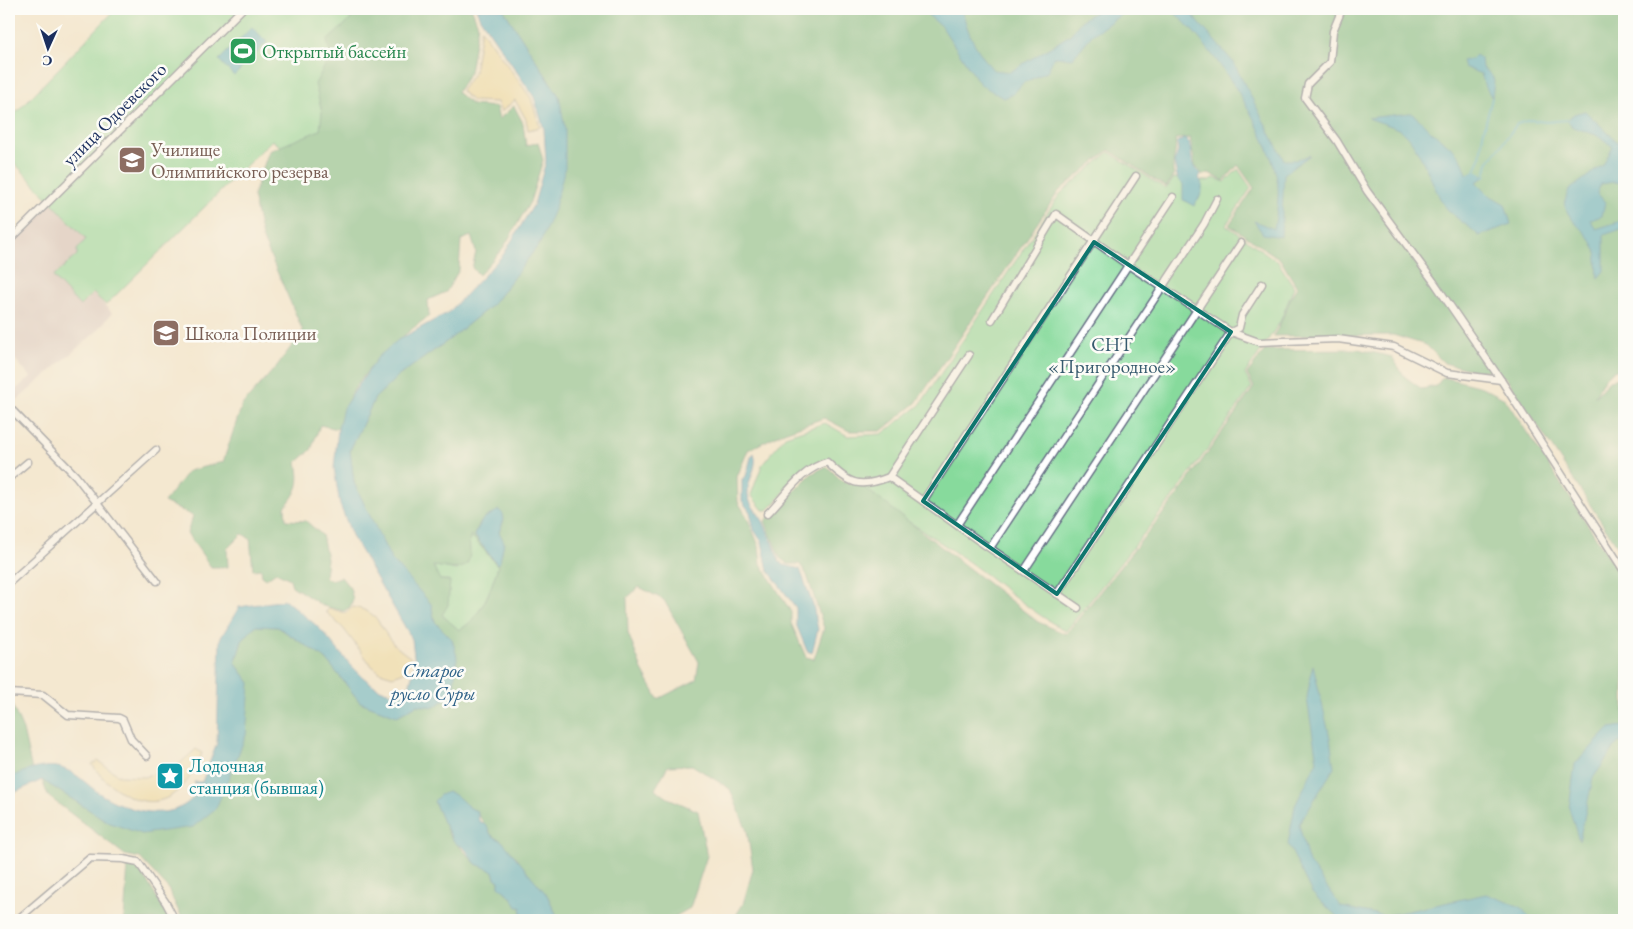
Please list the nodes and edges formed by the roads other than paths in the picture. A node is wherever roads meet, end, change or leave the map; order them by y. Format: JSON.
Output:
{"nodes":[{"id":1,"x":242,"y":9,"type":"edge"},
{"id":2,"x":1342,"y":9,"type":"edge"},
{"id":3,"x":1136,"y":176,"type":"dead end"},
{"id":4,"x":1173,"y":197,"type":"dead end"},
{"id":5,"x":1218,"y":199,"type":"dead end"},
{"id":6,"x":9,"y":241,"type":"edge"},
{"id":7,"x":1094,"y":242,"type":"junction"},
{"id":8,"x":1241,"y":243,"type":"dead end"},
{"id":9,"x":1128,"y":265,"type":"junction"},
{"id":10,"x":1262,"y":284,"type":"dead end"},
{"id":11,"x":1163,"y":287,"type":"junction"},
{"id":12,"x":1196,"y":309,"type":"junction"},
{"id":13,"x":992,"y":320,"type":"dead end"},
{"id":14,"x":1231,"y":332,"type":"junction"},
{"id":15,"x":969,"y":355,"type":"dead end"},
{"id":16,"x":1500,"y":380,"type":"junction"},
{"id":17,"x":9,"y":407,"type":"edge"},
{"id":18,"x":156,"y":450,"type":"dead end"},
{"id":19,"x":28,"y":462,"type":"dead end"},
{"id":20,"x":889,"y":477,"type":"junction"},
{"id":21,"x":9,"y":478,"type":"edge"},
{"id":22,"x":923,"y":501,"type":"junction"},
{"id":23,"x":97,"y":504,"type":"junction"},
{"id":24,"x":766,"y":514,"type":"dead end"},
{"id":25,"x":957,"y":525,"type":"junction"},
{"id":26,"x":990,"y":548,"type":"junction"},
{"id":27,"x":1024,"y":571,"type":"junction"},
{"id":28,"x":1624,"y":571,"type":"edge"},
{"id":29,"x":158,"y":581,"type":"dead end"},
{"id":30,"x":9,"y":583,"type":"edge"},
{"id":31,"x":1057,"y":594,"type":"junction"},
{"id":32,"x":1078,"y":608,"type":"dead end"},
{"id":33,"x":9,"y":694,"type":"edge"},
{"id":34,"x":147,"y":756,"type":"dead end"},
{"id":35,"x":16,"y":920,"type":"edge"},
{"id":36,"x":175,"y":920,"type":"edge"}],
"edges":[{"from":1,"to":6,"type":"street","name":"улица Одоевского"},
{"from":2,"to":16,"type":"street"},
{"from":3,"to":7,"type":"street"},
{"from":4,"to":9,"type":"street"},
{"from":5,"to":11,"type":"street"},
{"from":7,"to":9,"type":"street"},
{"from":7,"to":13,"type":"street"},
{"from":7,"to":22,"type":"street"},
{"from":8,"to":12,"type":"street"},
{"from":9,"to":11,"type":"street"},
{"from":9,"to":25,"type":"street"},
{"from":10,"to":14,"type":"street"},
{"from":11,"to":12,"type":"street"},
{"from":11,"to":26,"type":"street"},
{"from":12,"to":14,"type":"street"},
{"from":12,"to":27,"type":"street"},
{"from":14,"to":16,"type":"street"},
{"from":14,"to":31,"type":"street"},
{"from":15,"to":20,"type":"street"},
{"from":16,"to":28,"type":"street"},
{"from":17,"to":23,"type":"street"},
{"from":18,"to":23,"type":"street"},
{"from":19,"to":21,"type":"street"},
{"from":20,"to":22,"type":"street"},
{"from":20,"to":24,"type":"street"},
{"from":22,"to":25,"type":"street"},
{"from":23,"to":29,"type":"street"},
{"from":23,"to":30,"type":"street"},
{"from":25,"to":26,"type":"street"},
{"from":26,"to":27,"type":"street"},
{"from":27,"to":31,"type":"street"},
{"from":31,"to":32,"type":"street"},
{"from":33,"to":34,"type":"street"},
{"from":35,"to":36,"type":"street"}]}
